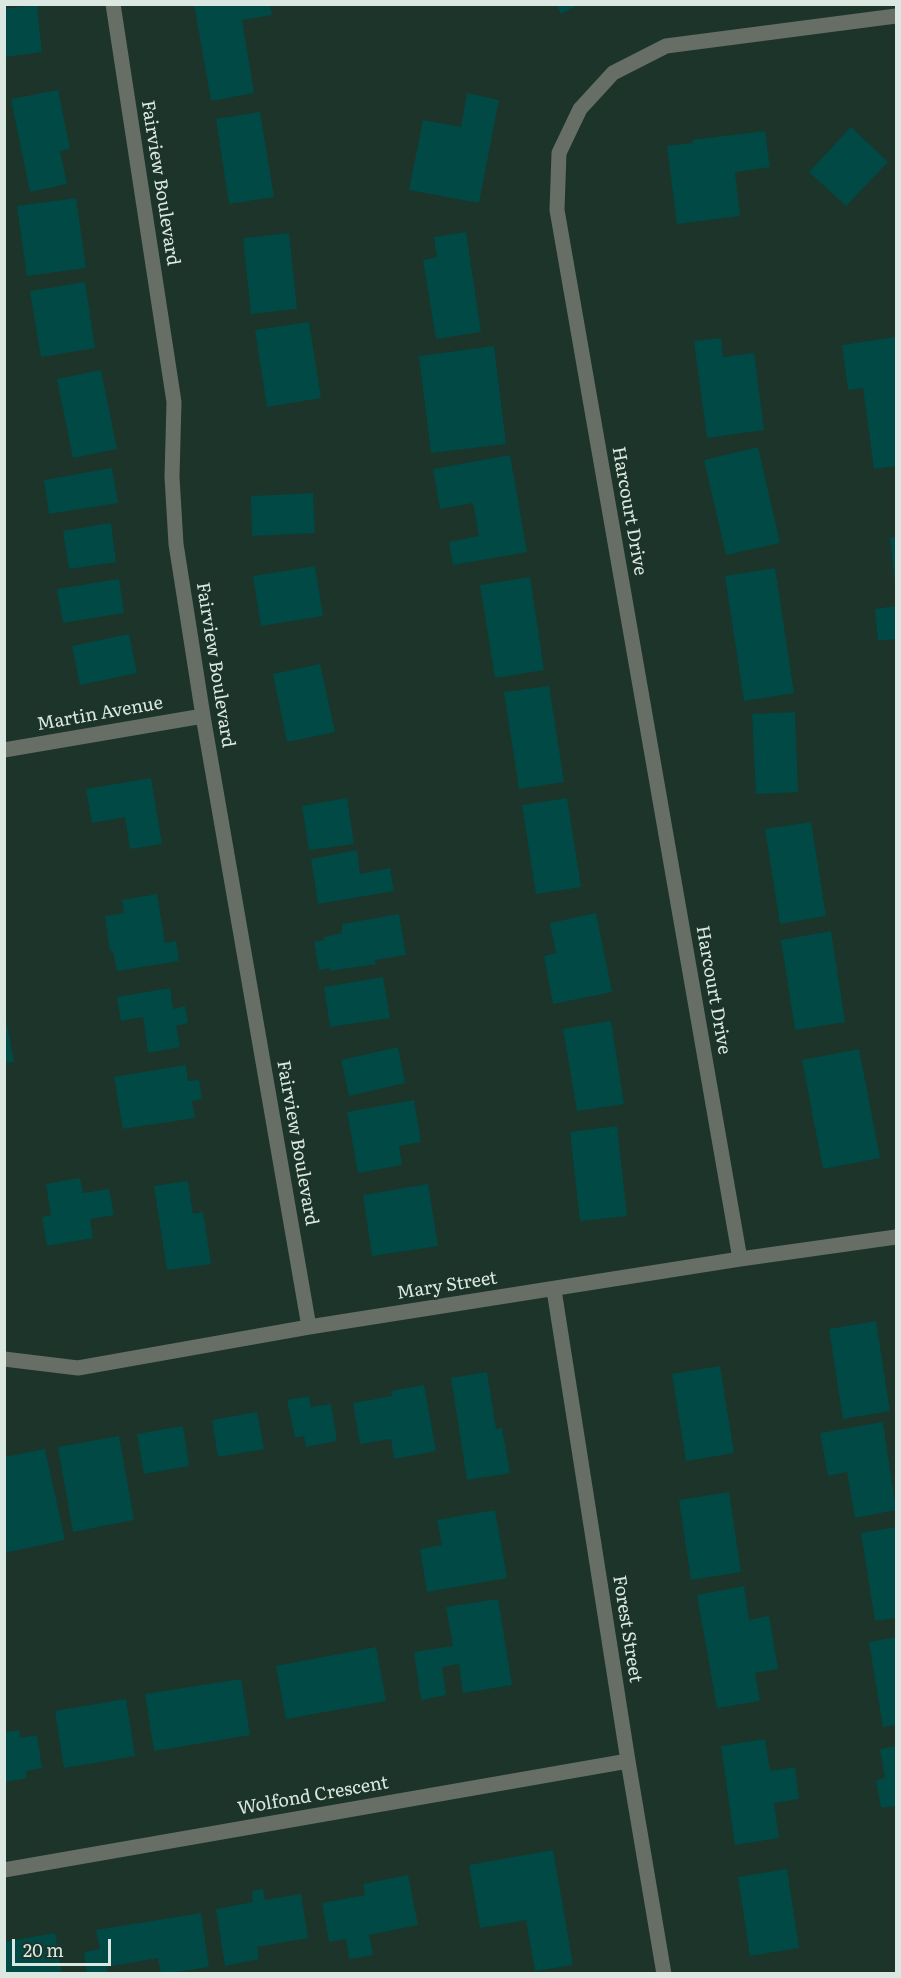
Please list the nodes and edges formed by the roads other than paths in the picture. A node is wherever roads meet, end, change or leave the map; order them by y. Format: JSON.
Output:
{"nodes":[{"id":1,"x":113,"y":4,"type":"edge"},
{"id":2,"x":897,"y":16,"type":"edge"},
{"id":3,"x":203,"y":716,"type":"junction"},
{"id":4,"x":4,"y":750,"type":"edge"},
{"id":5,"x":897,"y":1237,"type":"edge"},
{"id":6,"x":740,"y":1259,"type":"junction"},
{"id":7,"x":554,"y":1290,"type":"junction"},
{"id":8,"x":309,"y":1327,"type":"junction"},
{"id":9,"x":4,"y":1359,"type":"edge"},
{"id":10,"x":628,"y":1761,"type":"junction"},
{"id":11,"x":4,"y":1870,"type":"edge"},
{"id":12,"x":664,"y":1974,"type":"edge"}],
"edges":[{"from":1,"to":3,"type":"street","name":"Fairview Boulevard"},
{"from":2,"to":6,"type":"street","name":"Harcourt Drive"},
{"from":3,"to":4,"type":"street","name":"Martin Avenue"},
{"from":3,"to":8,"type":"street","name":"Fairview Boulevard"},
{"from":5,"to":6,"type":"street","name":"Mary Street"},
{"from":6,"to":7,"type":"street","name":"Mary Street"},
{"from":7,"to":8,"type":"street","name":"Mary Street"},
{"from":7,"to":10,"type":"street","name":"Forest Street"},
{"from":8,"to":9,"type":"street","name":"Mary Street"},
{"from":10,"to":11,"type":"street","name":"Wolfond Crescent"},
{"from":10,"to":12,"type":"street","name":"Forest Street"}]}
